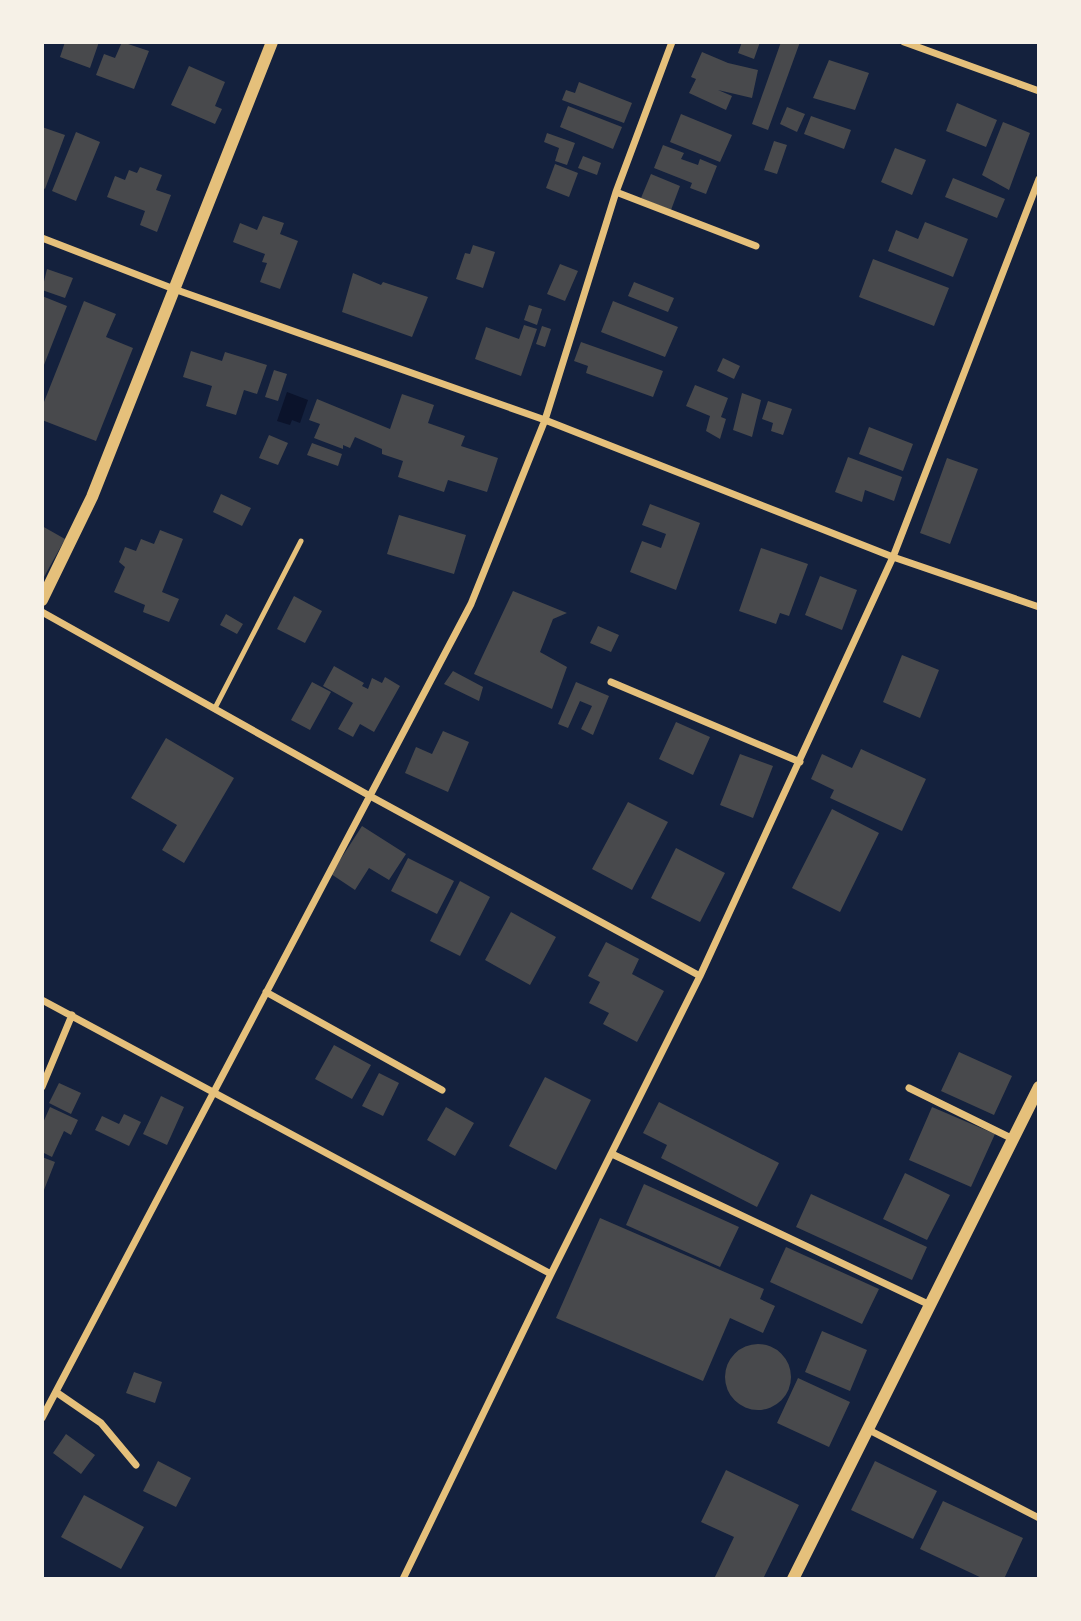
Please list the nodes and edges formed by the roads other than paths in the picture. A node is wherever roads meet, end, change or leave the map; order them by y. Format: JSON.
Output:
{"nodes":[{"id":1,"x":272,"y":42,"type":"edge"},
{"id":2,"x":672,"y":42,"type":"edge"},
{"id":3,"x":904,"y":42,"type":"edge"},
{"id":4,"x":1039,"y":91,"type":"edge"},
{"id":5,"x":1039,"y":179,"type":"edge"},
{"id":6,"x":616,"y":192,"type":"junction"},
{"id":7,"x":42,"y":238,"type":"edge"},
{"id":8,"x":756,"y":246,"type":"dead end"},
{"id":9,"x":174,"y":289,"type":"junction"},
{"id":10,"x":545,"y":420,"type":"junction"},
{"id":11,"x":301,"y":541,"type":"dead end"},
{"id":12,"x":893,"y":557,"type":"junction"},
{"id":13,"x":42,"y":600,"type":"edge"},
{"id":14,"x":1039,"y":607,"type":"edge"},
{"id":15,"x":42,"y":612,"type":"edge"},
{"id":16,"x":611,"y":682,"type":"dead end"},
{"id":17,"x":215,"y":708,"type":"junction"},
{"id":18,"x":800,"y":762,"type":"junction"},
{"id":19,"x":370,"y":796,"type":"junction"},
{"id":20,"x":700,"y":976,"type":"junction"},
{"id":21,"x":267,"y":992,"type":"junction"},
{"id":22,"x":42,"y":1000,"type":"edge"},
{"id":23,"x":72,"y":1015,"type":"junction"},
{"id":24,"x":42,"y":1087,"type":"edge"},
{"id":25,"x":1039,"y":1087,"type":"edge"},
{"id":26,"x":909,"y":1088,"type":"dead end"},
{"id":27,"x":442,"y":1090,"type":"dead end"},
{"id":28,"x":213,"y":1093,"type":"junction"},
{"id":29,"x":1013,"y":1139,"type":"junction"},
{"id":30,"x":612,"y":1154,"type":"junction"},
{"id":31,"x":551,"y":1274,"type":"junction"},
{"id":32,"x":930,"y":1305,"type":"junction"},
{"id":33,"x":56,"y":1392,"type":"junction"},
{"id":34,"x":42,"y":1418,"type":"edge"},
{"id":35,"x":869,"y":1430,"type":"junction"},
{"id":36,"x":136,"y":1465,"type":"dead end"},
{"id":37,"x":1039,"y":1518,"type":"edge"},
{"id":38,"x":403,"y":1579,"type":"edge"},
{"id":39,"x":793,"y":1579,"type":"edge"}],
"edges":[{"from":1,"to":9,"type":"street"},
{"from":2,"to":6,"type":"street"},
{"from":3,"to":4,"type":"street"},
{"from":5,"to":12,"type":"street"},
{"from":6,"to":8,"type":"street"},
{"from":6,"to":10,"type":"street"},
{"from":7,"to":9,"type":"street"},
{"from":9,"to":10,"type":"street"},
{"from":9,"to":13,"type":"street"},
{"from":10,"to":12,"type":"street"},
{"from":10,"to":19,"type":"street"},
{"from":11,"to":17,"type":"lane"},
{"from":12,"to":14,"type":"street"},
{"from":12,"to":18,"type":"street"},
{"from":15,"to":17,"type":"street"},
{"from":16,"to":18,"type":"street"},
{"from":17,"to":19,"type":"street"},
{"from":18,"to":20,"type":"street"},
{"from":19,"to":20,"type":"street"},
{"from":19,"to":21,"type":"street"},
{"from":20,"to":30,"type":"street"},
{"from":21,"to":27,"type":"street"},
{"from":21,"to":28,"type":"street"},
{"from":22,"to":23,"type":"street"},
{"from":23,"to":24,"type":"street"},
{"from":23,"to":28,"type":"street"},
{"from":25,"to":29,"type":"street"},
{"from":26,"to":29,"type":"street"},
{"from":28,"to":31,"type":"street"},
{"from":28,"to":33,"type":"street"},
{"from":29,"to":32,"type":"street"},
{"from":30,"to":31,"type":"street"},
{"from":30,"to":32,"type":"street"},
{"from":31,"to":38,"type":"street"},
{"from":32,"to":35,"type":"street"},
{"from":33,"to":34,"type":"street"},
{"from":33,"to":36,"type":"street"},
{"from":35,"to":37,"type":"street"},
{"from":35,"to":39,"type":"street"}]}
